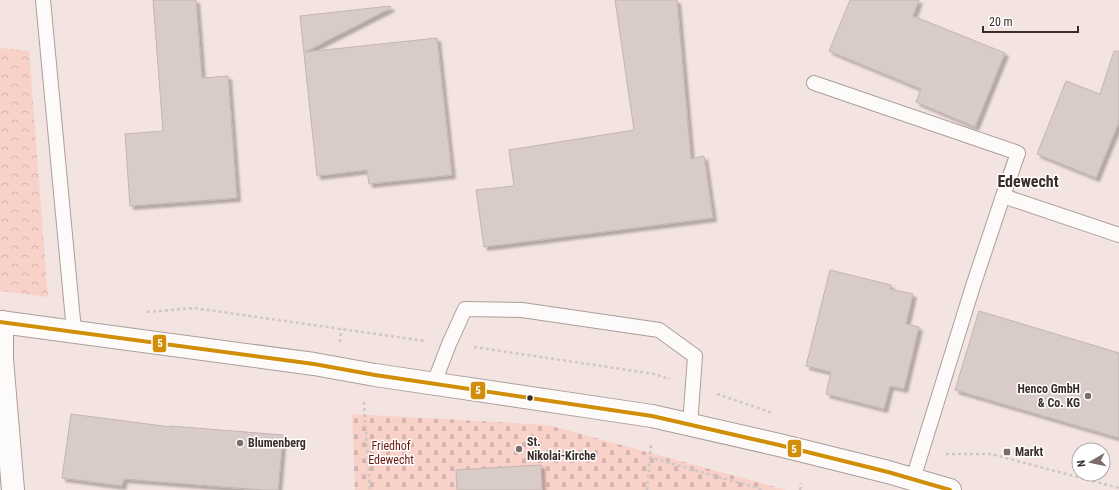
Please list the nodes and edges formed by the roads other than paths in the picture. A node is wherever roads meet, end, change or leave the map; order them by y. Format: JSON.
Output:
{"nodes":[{"id":1,"x":43,"y":0,"type":"edge"},
{"id":2,"x":814,"y":83,"type":"dead end"},
{"id":3,"x":1003,"y":196,"type":"junction"},
{"id":4,"x":1119,"y":235,"type":"edge"},
{"id":5,"x":1,"y":322,"type":"edge"},
{"id":6,"x":74,"y":331,"type":"junction"},
{"id":7,"x":434,"y":383,"type":"junction"},
{"id":8,"x":690,"y":424,"type":"junction"},
{"id":9,"x":914,"y":479,"type":"junction"},
{"id":10,"x":13,"y":490,"type":"edge"},
{"id":11,"x":950,"y":490,"type":"edge"}],
"edges":[{"from":1,"to":6,"type":"lane"},
{"from":2,"to":3,"type":"lane"},
{"from":3,"to":4,"type":"lane"},
{"from":3,"to":9,"type":"lane"},
{"from":5,"to":6,"type":"main road"},
{"from":5,"to":10,"type":"main road"},
{"from":6,"to":7,"type":"main road"},
{"from":7,"to":8,"type":"main road"},
{"from":7,"to":8,"type":"lane"},
{"from":8,"to":9,"type":"main road"},
{"from":9,"to":11,"type":"main road"}]}
